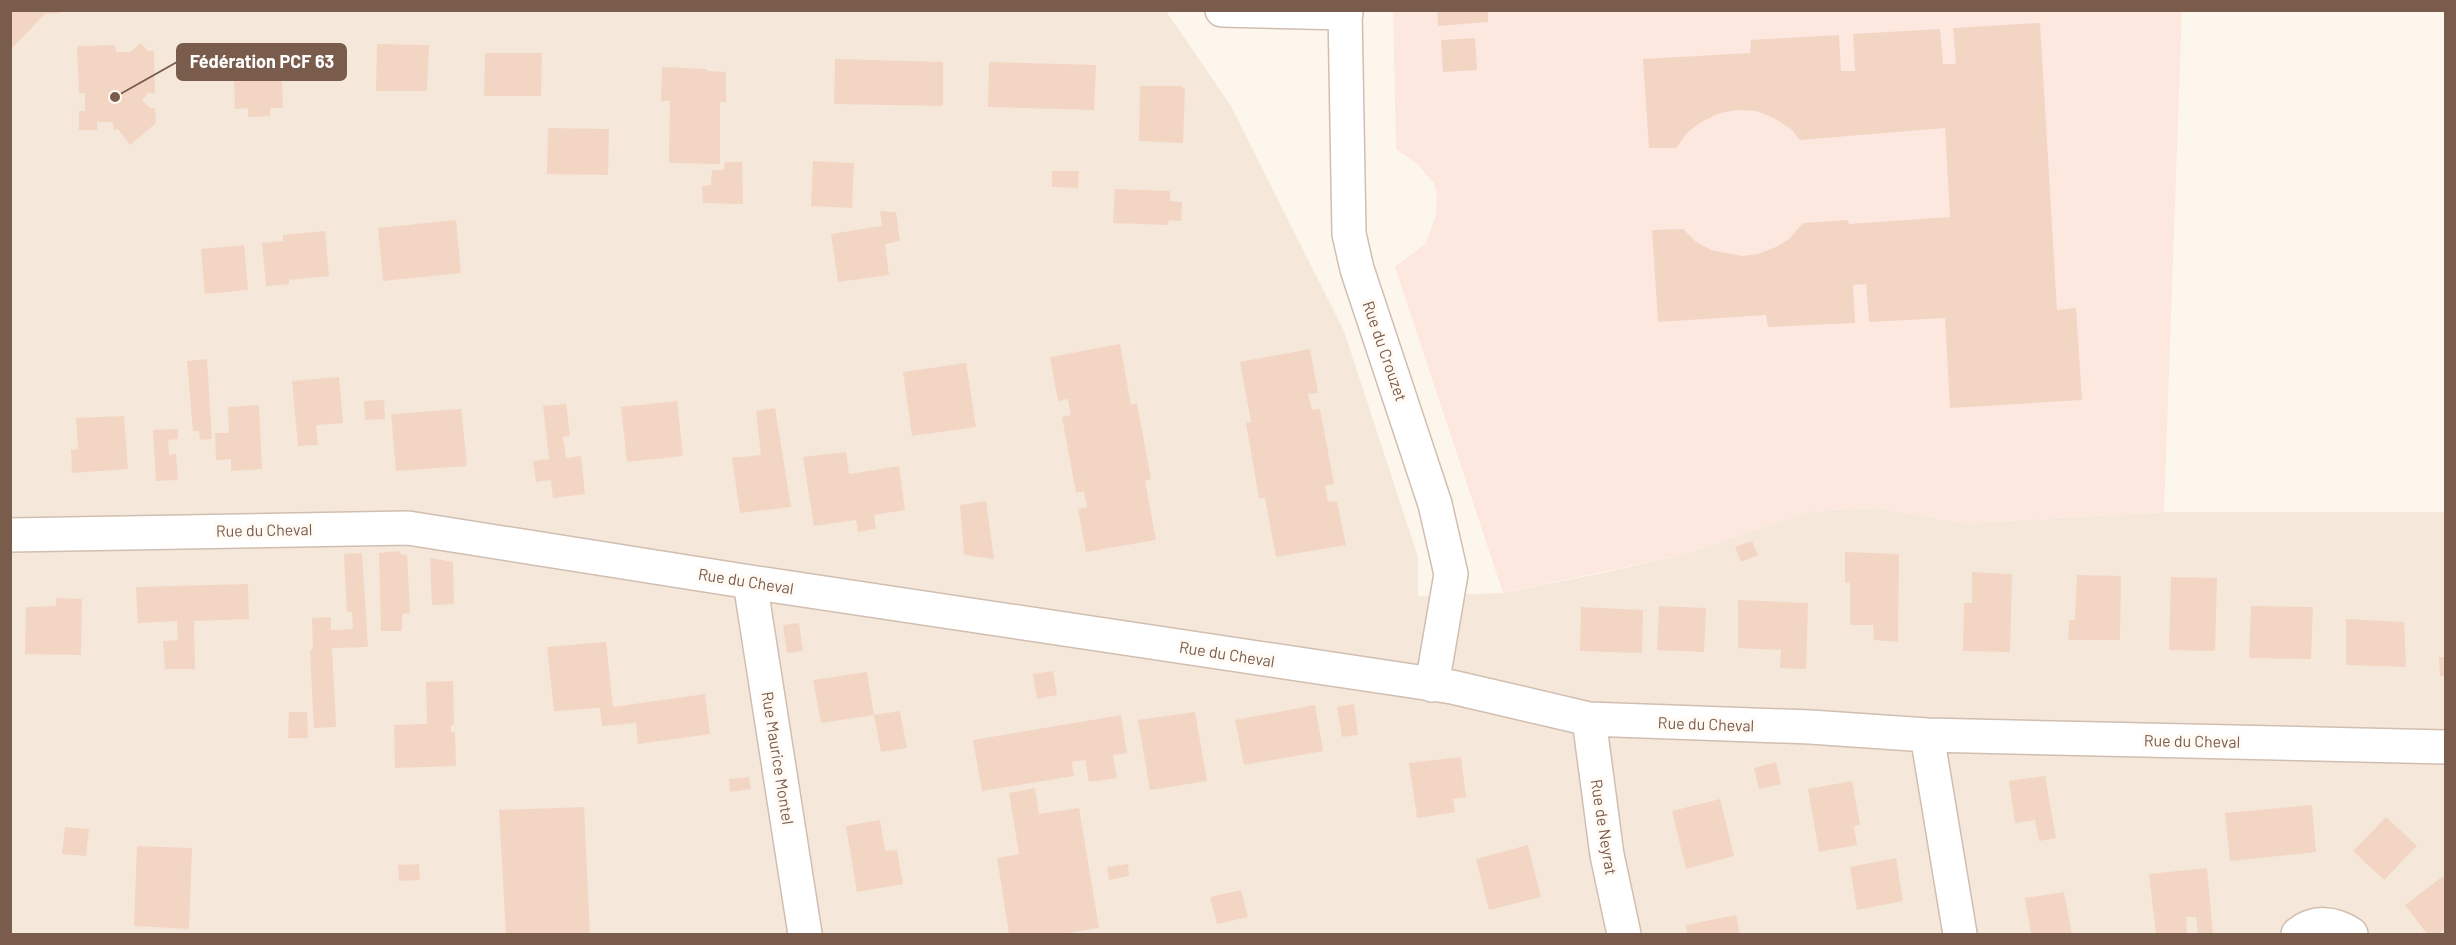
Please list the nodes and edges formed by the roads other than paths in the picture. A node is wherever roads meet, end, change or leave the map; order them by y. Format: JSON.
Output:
{"nodes":[{"id":1,"x":1222,"y":10,"type":"edge"},
{"id":2,"x":1346,"y":12,"type":"edge"},
{"id":3,"x":10,"y":535,"type":"edge"},
{"id":4,"x":750,"y":582,"type":"junction"},
{"id":5,"x":1432,"y":685,"type":"junction"},
{"id":6,"x":1589,"y":719,"type":"junction"},
{"id":7,"x":1928,"y":735,"type":"junction"},
{"id":8,"x":2445,"y":747,"type":"edge"},
{"id":9,"x":805,"y":934,"type":"edge"},
{"id":10,"x":1624,"y":934,"type":"edge"},
{"id":11,"x":1960,"y":934,"type":"edge"},
{"id":12,"x":2298,"y":934,"type":"edge"},
{"id":13,"x":2351,"y":934,"type":"edge"}],
"edges":[{"from":1,"to":2,"type":"street"},
{"from":2,"to":5,"type":"street","name":"Rue du Crouzet"},
{"from":3,"to":4,"type":"street","name":"Rue du Cheval"},
{"from":4,"to":5,"type":"street","name":"Rue du Cheval"},
{"from":4,"to":9,"type":"street","name":"Rue Maurice Montel"},
{"from":5,"to":6,"type":"street","name":"Rue du Cheval"},
{"from":6,"to":7,"type":"street","name":"Rue du Cheval"},
{"from":6,"to":10,"type":"street","name":"Rue de Neyrat"},
{"from":7,"to":8,"type":"street","name":"Rue du Cheval"},
{"from":7,"to":11,"type":"street"},
{"from":12,"to":13,"type":"street"}]}
